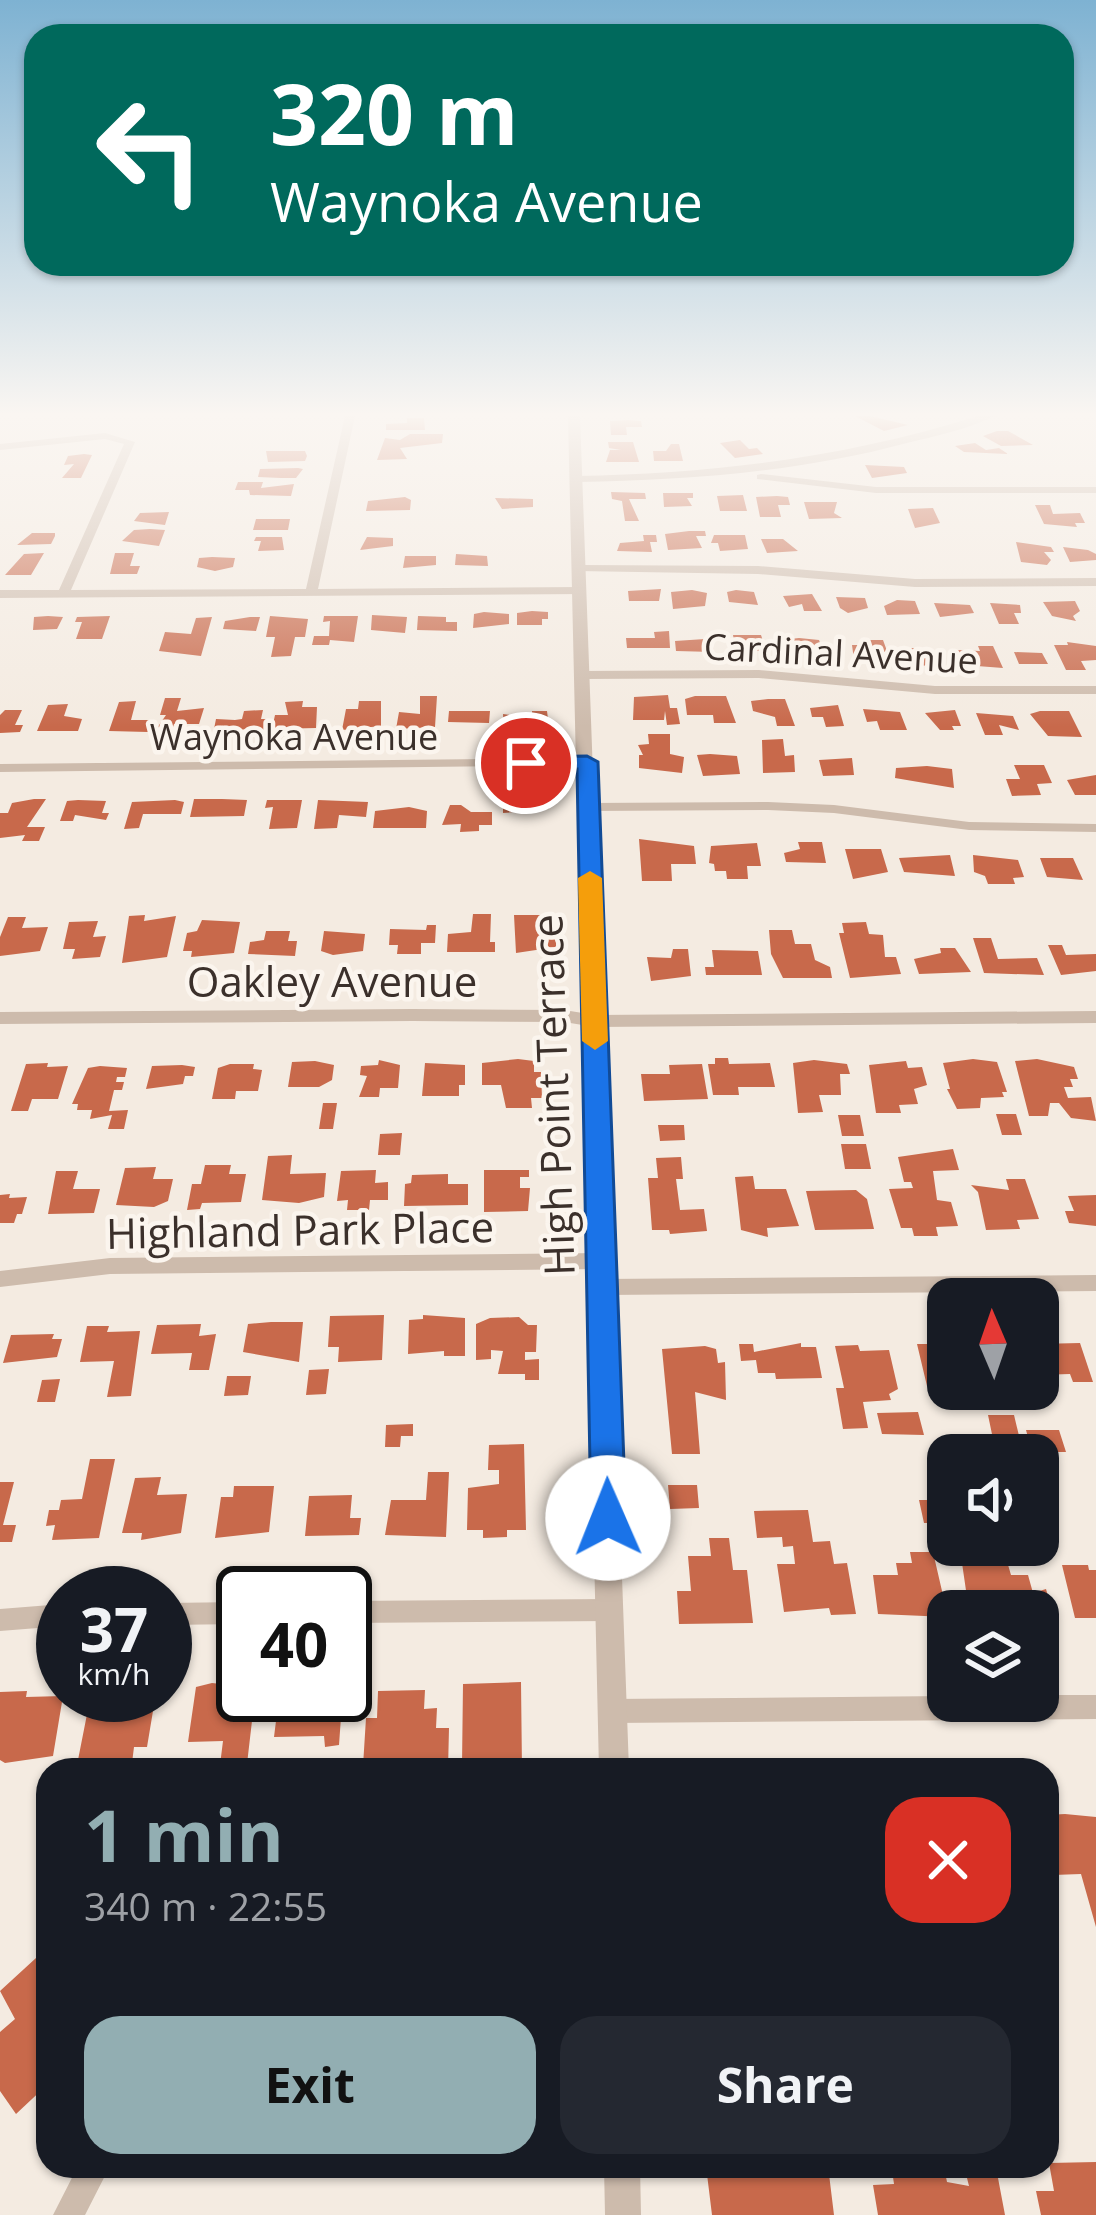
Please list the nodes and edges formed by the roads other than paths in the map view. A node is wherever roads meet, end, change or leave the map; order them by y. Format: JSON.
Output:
{"nodes":[{"id":1,"x":97,"y":519,"type":"edge"},
{"id":2,"x":327,"y":519,"type":"edge"},
{"id":3,"x":579,"y":519,"type":"edge"},
{"id":4,"x":581,"y":580,"type":"junction"},
{"id":5,"x":1096,"y":582,"type":"edge"},
{"id":6,"x":311,"y":592,"type":"junction"},
{"id":7,"x":0,"y":594,"type":"edge"},
{"id":8,"x":63,"y":594,"type":"junction"},
{"id":9,"x":584,"y":675,"type":"junction"},
{"id":10,"x":1096,"y":690,"type":"edge"},
{"id":11,"x":587,"y":762,"type":"junction"},
{"id":12,"x":0,"y":768,"type":"edge"},
{"id":13,"x":588,"y":807,"type":"junction"},
{"id":14,"x":1096,"y":827,"type":"edge"},
{"id":15,"x":1096,"y":1017,"type":"edge"},
{"id":16,"x":0,"y":1018,"type":"edge"},
{"id":17,"x":595,"y":1022,"type":"junction"},
{"id":18,"x":602,"y":1262,"type":"junction"},
{"id":19,"x":0,"y":1279,"type":"edge"},
{"id":20,"x":1096,"y":1283,"type":"edge"},
{"id":21,"x":603,"y":1287,"type":"junction"},
{"id":22,"x":610,"y":1610,"type":"junction"},
{"id":23,"x":372,"y":1612,"type":"edge"},
{"id":24,"x":36,"y":1617,"type":"edge"},
{"id":25,"x":0,"y":1620,"type":"edge"},
{"id":26,"x":1096,"y":1707,"type":"edge"},
{"id":27,"x":613,"y":1711,"type":"junction"},
{"id":28,"x":614,"y":1758,"type":"edge"},
{"id":29,"x":88,"y":2178,"type":"edge"},
{"id":30,"x":622,"y":2178,"type":"edge"},
{"id":31,"x":68,"y":2215,"type":"edge"},
{"id":32,"x":623,"y":2215,"type":"edge"}],
"edges":[{"from":1,"to":8,"type":"street"},
{"from":2,"to":6,"type":"street"},
{"from":3,"to":4,"type":"street","name":"High Point Terrace"},
{"from":4,"to":5,"type":"street"},
{"from":4,"to":6,"type":"street"},
{"from":4,"to":9,"type":"street","name":"High Point Terrace"},
{"from":6,"to":8,"type":"street"},
{"from":7,"to":8,"type":"street"},
{"from":9,"to":10,"type":"street","name":"Cardinal Avenue"},
{"from":9,"to":11,"type":"street","name":"High Point Terrace"},
{"from":11,"to":12,"type":"street","name":"Waynoka Avenue"},
{"from":11,"to":13,"type":"street","name":"High Point Terrace"},
{"from":13,"to":14,"type":"street"},
{"from":13,"to":17,"type":"street","name":"High Point Terrace"},
{"from":15,"to":17,"type":"street","name":"Oakley Avenue"},
{"from":16,"to":17,"type":"street","name":"Oakley Avenue"},
{"from":17,"to":18,"type":"street","name":"High Point Terrace"},
{"from":18,"to":19,"type":"street","name":"Highland Park Place"},
{"from":18,"to":21,"type":"street","name":"High Point Terrace"},
{"from":20,"to":21,"type":"street"},
{"from":21,"to":22,"type":"street","name":"High Point Terrace"},
{"from":22,"to":23,"type":"street"},
{"from":22,"to":27,"type":"street","name":"High Point Terrace"},
{"from":24,"to":25,"type":"street"},
{"from":26,"to":27,"type":"street"},
{"from":27,"to":28,"type":"street","name":"High Point Terrace"},
{"from":29,"to":31,"type":"street"},
{"from":30,"to":32,"type":"street"}]}
